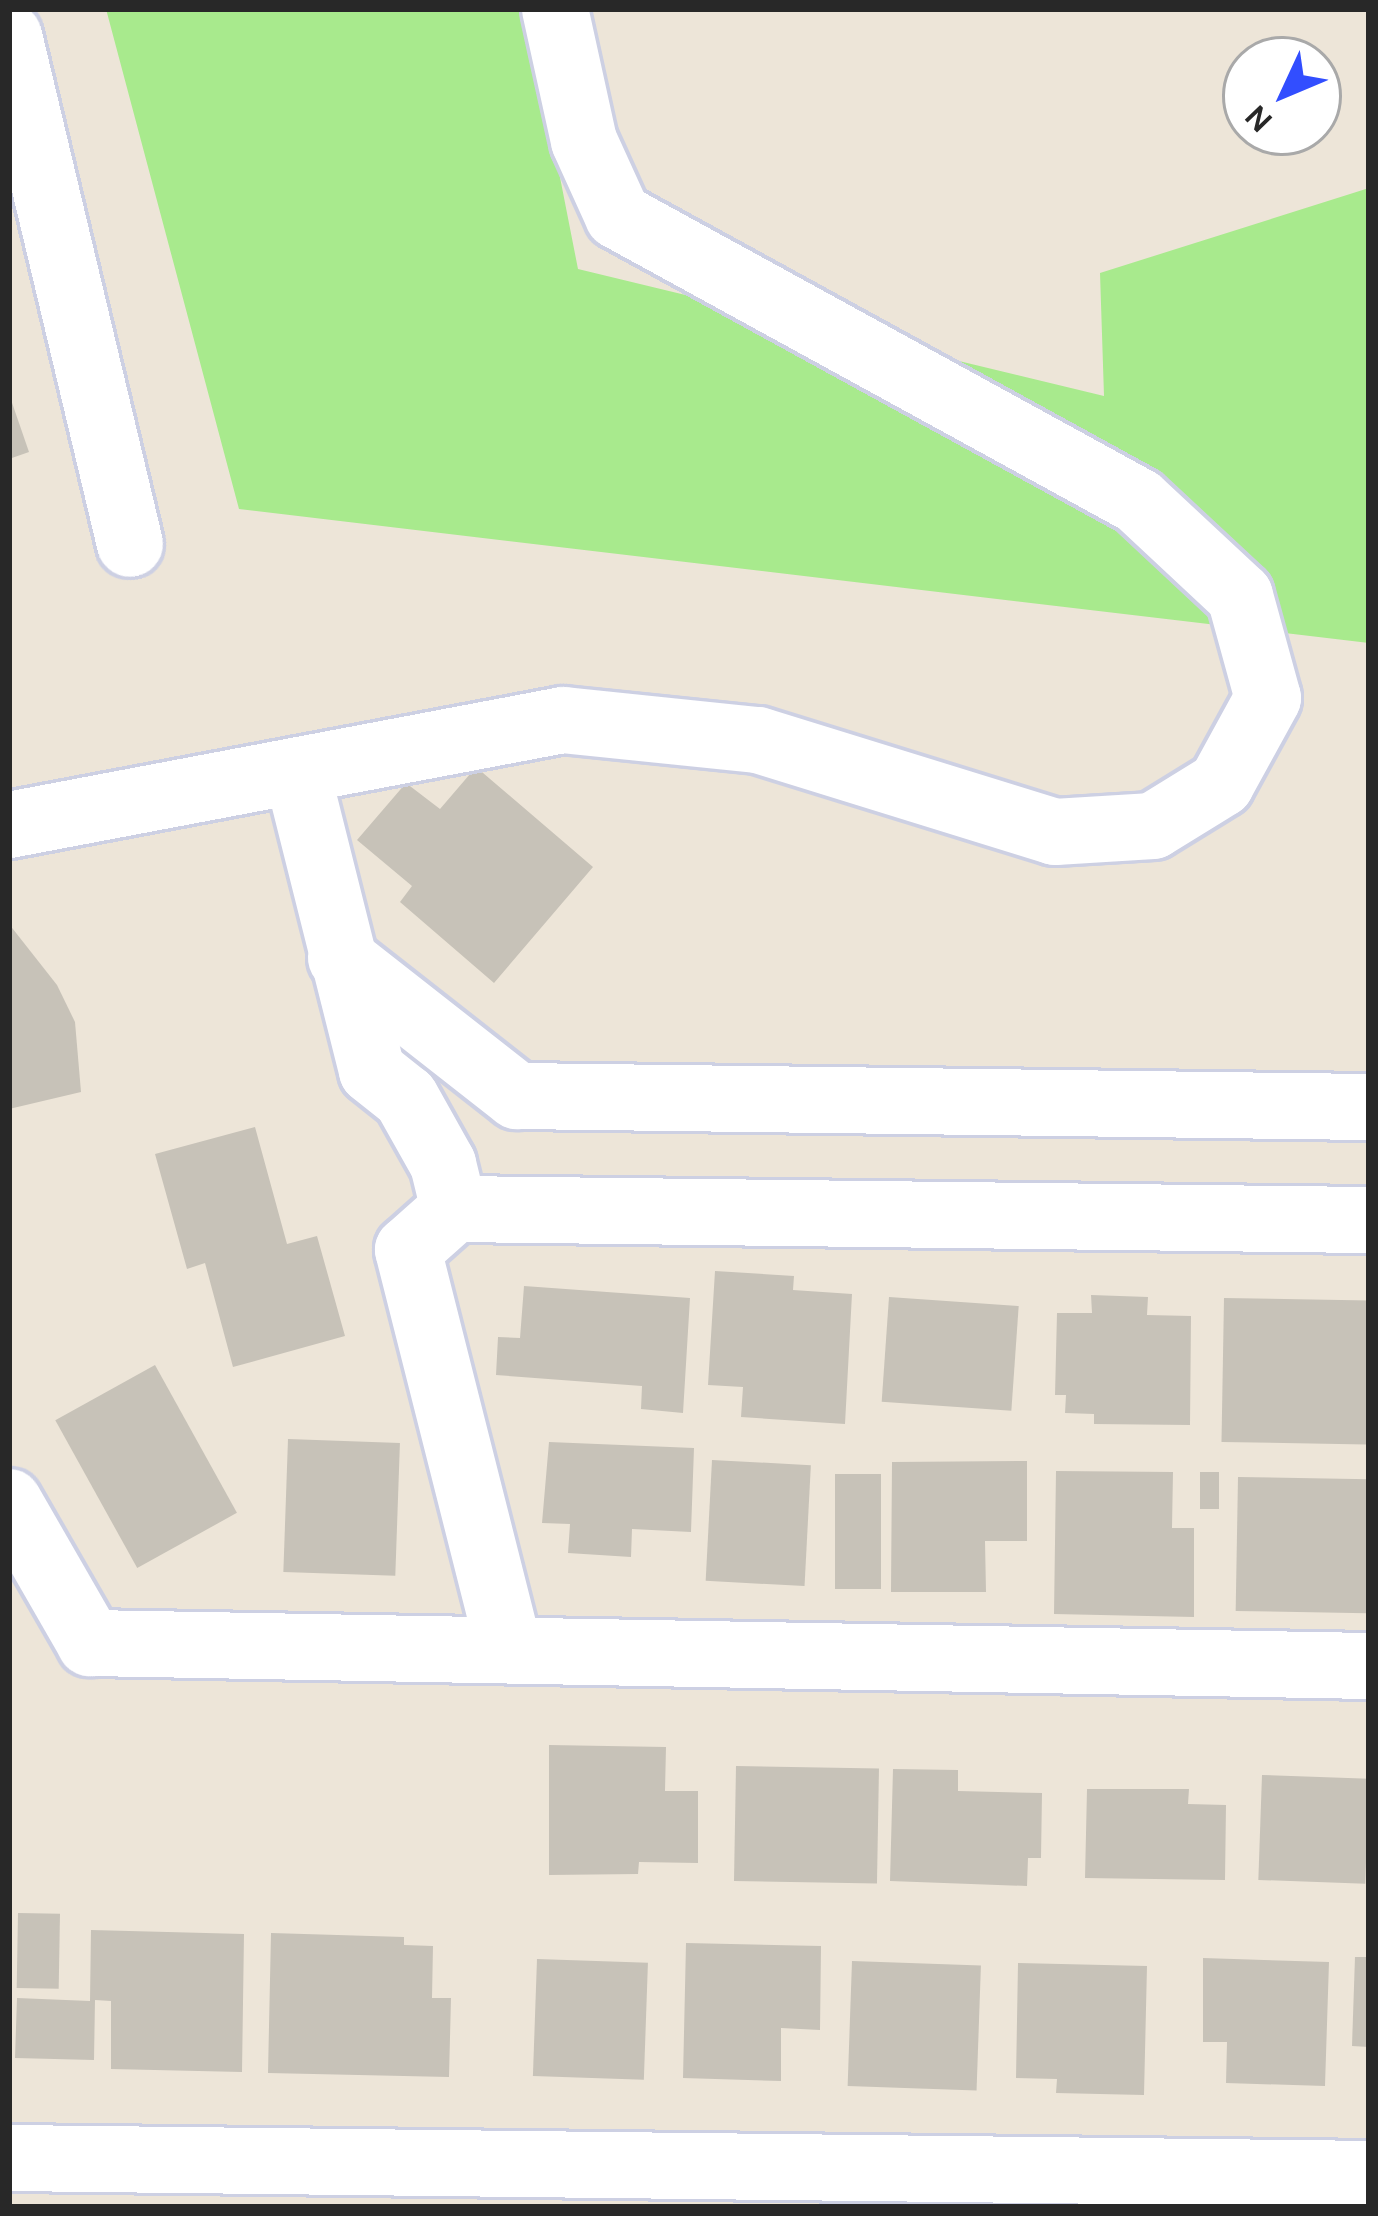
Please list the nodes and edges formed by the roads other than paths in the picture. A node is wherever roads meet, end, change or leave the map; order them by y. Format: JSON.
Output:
{"nodes":[{"id":1,"x":555,"y":9,"type":"edge"},
{"id":2,"x":9,"y":36,"type":"edge"},
{"id":3,"x":130,"y":544,"type":"dead end"},
{"id":4,"x":297,"y":772,"type":"junction"},
{"id":5,"x":9,"y":825,"type":"edge"},
{"id":6,"x":341,"y":958,"type":"junction"},
{"id":7,"x":1369,"y":1107,"type":"edge"},
{"id":8,"x":454,"y":1209,"type":"junction"},
{"id":9,"x":1369,"y":1220,"type":"edge"},
{"id":10,"x":9,"y":1502,"type":"edge"},
{"id":11,"x":509,"y":1649,"type":"junction"},
{"id":12,"x":1369,"y":1666,"type":"edge"},
{"id":13,"x":9,"y":2158,"type":"edge"},
{"id":14,"x":1369,"y":2174,"type":"edge"}],
"edges":[{"from":1,"to":4,"type":"street"},
{"from":2,"to":3,"type":"street"},
{"from":4,"to":5,"type":"street"},
{"from":4,"to":6,"type":"street"},
{"from":6,"to":7,"type":"street"},
{"from":6,"to":8,"type":"street"},
{"from":8,"to":9,"type":"street"},
{"from":8,"to":11,"type":"street"},
{"from":10,"to":11,"type":"street"},
{"from":11,"to":12,"type":"street"},
{"from":13,"to":14,"type":"street"}]}
